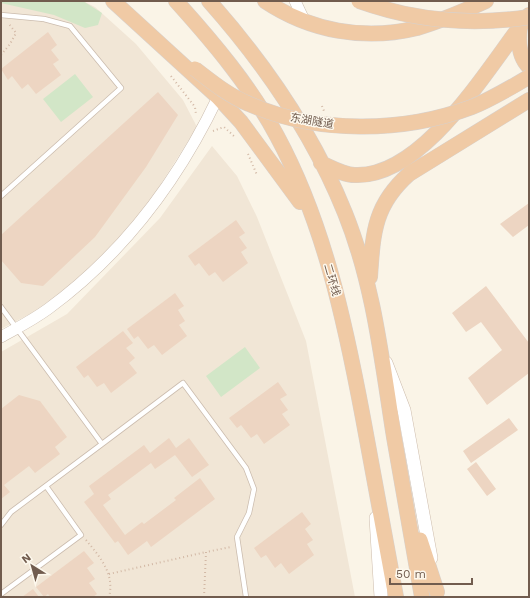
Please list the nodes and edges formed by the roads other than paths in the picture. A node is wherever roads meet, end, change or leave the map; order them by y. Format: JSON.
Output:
{"nodes":[{"id":1,"x":113,"y":1,"type":"edge"},
{"id":2,"x":118,"y":1,"type":"edge"},
{"id":3,"x":126,"y":1,"type":"edge"},
{"id":4,"x":176,"y":1,"type":"edge"},
{"id":5,"x":209,"y":1,"type":"edge"},
{"id":6,"x":265,"y":1,"type":"edge"},
{"id":7,"x":295,"y":1,"type":"edge"},
{"id":8,"x":359,"y":1,"type":"edge"},
{"id":9,"x":486,"y":1,"type":"edge"},
{"id":10,"x":2,"y":15,"type":"edge"},
{"id":11,"x":526,"y":20,"type":"edge"},
{"id":12,"x":305,"y":22,"type":"junction"},
{"id":13,"x":529,"y":67,"type":"edge"},
{"id":14,"x":195,"y":69,"type":"junction"},
{"id":15,"x":529,"y":77,"type":"edge"},
{"id":16,"x":218,"y":97,"type":"junction"},
{"id":17,"x":529,"y":100,"type":"edge"},
{"id":18,"x":321,"y":163,"type":"junction"},
{"id":19,"x":1,"y":196,"type":"edge"},
{"id":20,"x":315,"y":225,"type":"junction"},
{"id":21,"x":369,"y":288,"type":"junction"},
{"id":22,"x":1,"y":307,"type":"edge"},
{"id":23,"x":16,"y":328,"type":"junction"},
{"id":24,"x":1,"y":337,"type":"edge"},
{"id":25,"x":381,"y":352,"type":"junction"},
{"id":26,"x":102,"y":444,"type":"junction"},
{"id":27,"x":373,"y":472,"type":"junction"},
{"id":28,"x":46,"y":486,"type":"junction"},
{"id":29,"x":405,"y":495,"type":"junction"},
{"id":30,"x":1,"y":525,"type":"edge"},
{"id":31,"x":1,"y":594,"type":"edge"},
{"id":32,"x":438,"y":594,"type":"edge"},
{"id":33,"x":246,"y":597,"type":"edge"},
{"id":34,"x":381,"y":597,"type":"edge"},
{"id":35,"x":396,"y":597,"type":"edge"},
{"id":36,"x":422,"y":597,"type":"edge"}],
"edges":[{"from":1,"to":16,"type":"highway"},
{"from":2,"to":14,"type":"highway"},
{"from":3,"to":14,"type":"highway","name":"东湖隧道"},
{"from":4,"to":20,"type":"highway","name":"二环线"},
{"from":5,"to":18,"type":"highway"},
{"from":6,"to":12,"type":"highway"},
{"from":7,"to":12,"type":"street"},
{"from":8,"to":11,"type":"highway","bridge":true},
{"from":9,"to":12,"type":"highway"},
{"from":10,"to":19,"type":"lane"},
{"from":11,"to":13,"type":"highway"},
{"from":11,"to":18,"type":"highway"},
{"from":14,"to":15,"type":"highway","name":"东湖隧道","bridge":true},
{"from":16,"to":20,"type":"highway"},
{"from":16,"to":23,"type":"street"},
{"from":17,"to":21,"type":"highway"},
{"from":18,"to":21,"type":"highway"},
{"from":20,"to":27,"type":"highway","name":"二环线"},
{"from":21,"to":25,"type":"highway"},
{"from":22,"to":23,"type":"lane"},
{"from":23,"to":24,"type":"street"},
{"from":23,"to":26,"type":"lane"},
{"from":25,"to":29,"type":"highway"},
{"from":25,"to":32,"type":"main road"},
{"from":26,"to":28,"type":"lane"},
{"from":26,"to":33,"type":"lane"},
{"from":27,"to":34,"type":"main road"},
{"from":27,"to":35,"type":"highway","name":"二环线"},
{"from":28,"to":30,"type":"lane"},
{"from":28,"to":31,"type":"lane"},
{"from":29,"to":32,"type":"highway"},
{"from":29,"to":36,"type":"highway"}]}
